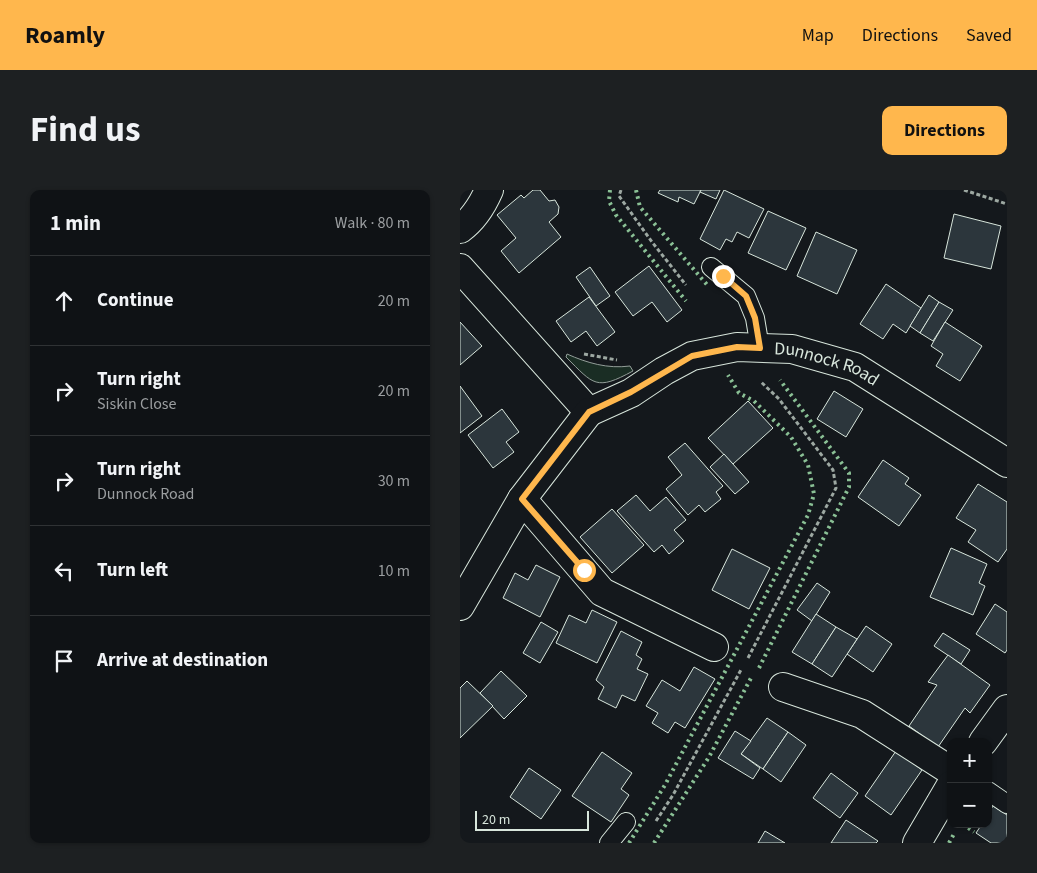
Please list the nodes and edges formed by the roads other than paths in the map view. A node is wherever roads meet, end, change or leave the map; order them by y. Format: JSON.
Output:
{"nodes":[{"id":1,"x":489,"y":190,"type":"edge"},
{"id":2,"x":460,"y":229,"type":"edge"},
{"id":3,"x":711,"y":267,"type":"dead end"},
{"id":4,"x":460,"y":268,"type":"edge"},
{"id":5,"x":748,"y":348,"type":"junction"},
{"id":6,"x":589,"y":412,"type":"junction"},
{"id":7,"x":1007,"y":463,"type":"edge"},
{"id":8,"x":522,"y":499,"type":"junction"},
{"id":9,"x":460,"y":606,"type":"edge"},
{"id":10,"x":714,"y":647,"type":"dead end"},
{"id":11,"x":783,"y":688,"type":"dead end"},
{"id":12,"x":1007,"y":709,"type":"edge"},
{"id":13,"x":986,"y":738,"type":"edge"},
{"id":14,"x":947,"y":768,"type":"edge"},
{"id":15,"x":947,"y":792,"type":"edge"},
{"id":16,"x":992,"y":794,"type":"edge"},
{"id":17,"x":1007,"y":804,"type":"edge"},
{"id":18,"x":626,"y":822,"type":"dead end"},
{"id":19,"x":609,"y":843,"type":"edge"},
{"id":20,"x":916,"y":843,"type":"edge"}],
"edges":[{"from":1,"to":2,"type":"street"},
{"from":3,"to":5,"type":"lane"},
{"from":4,"to":6,"type":"street"},
{"from":5,"to":6,"type":"street","name":"Dunnock Road"},
{"from":5,"to":7,"type":"street","name":"Dunnock Road"},
{"from":6,"to":8,"type":"street"},
{"from":8,"to":9,"type":"street"},
{"from":8,"to":10,"type":"street"},
{"from":11,"to":14,"type":"street"},
{"from":12,"to":13,"type":"street"},
{"from":15,"to":20,"type":"street"},
{"from":16,"to":17,"type":"lane"},
{"from":18,"to":19,"type":"lane"}]}
